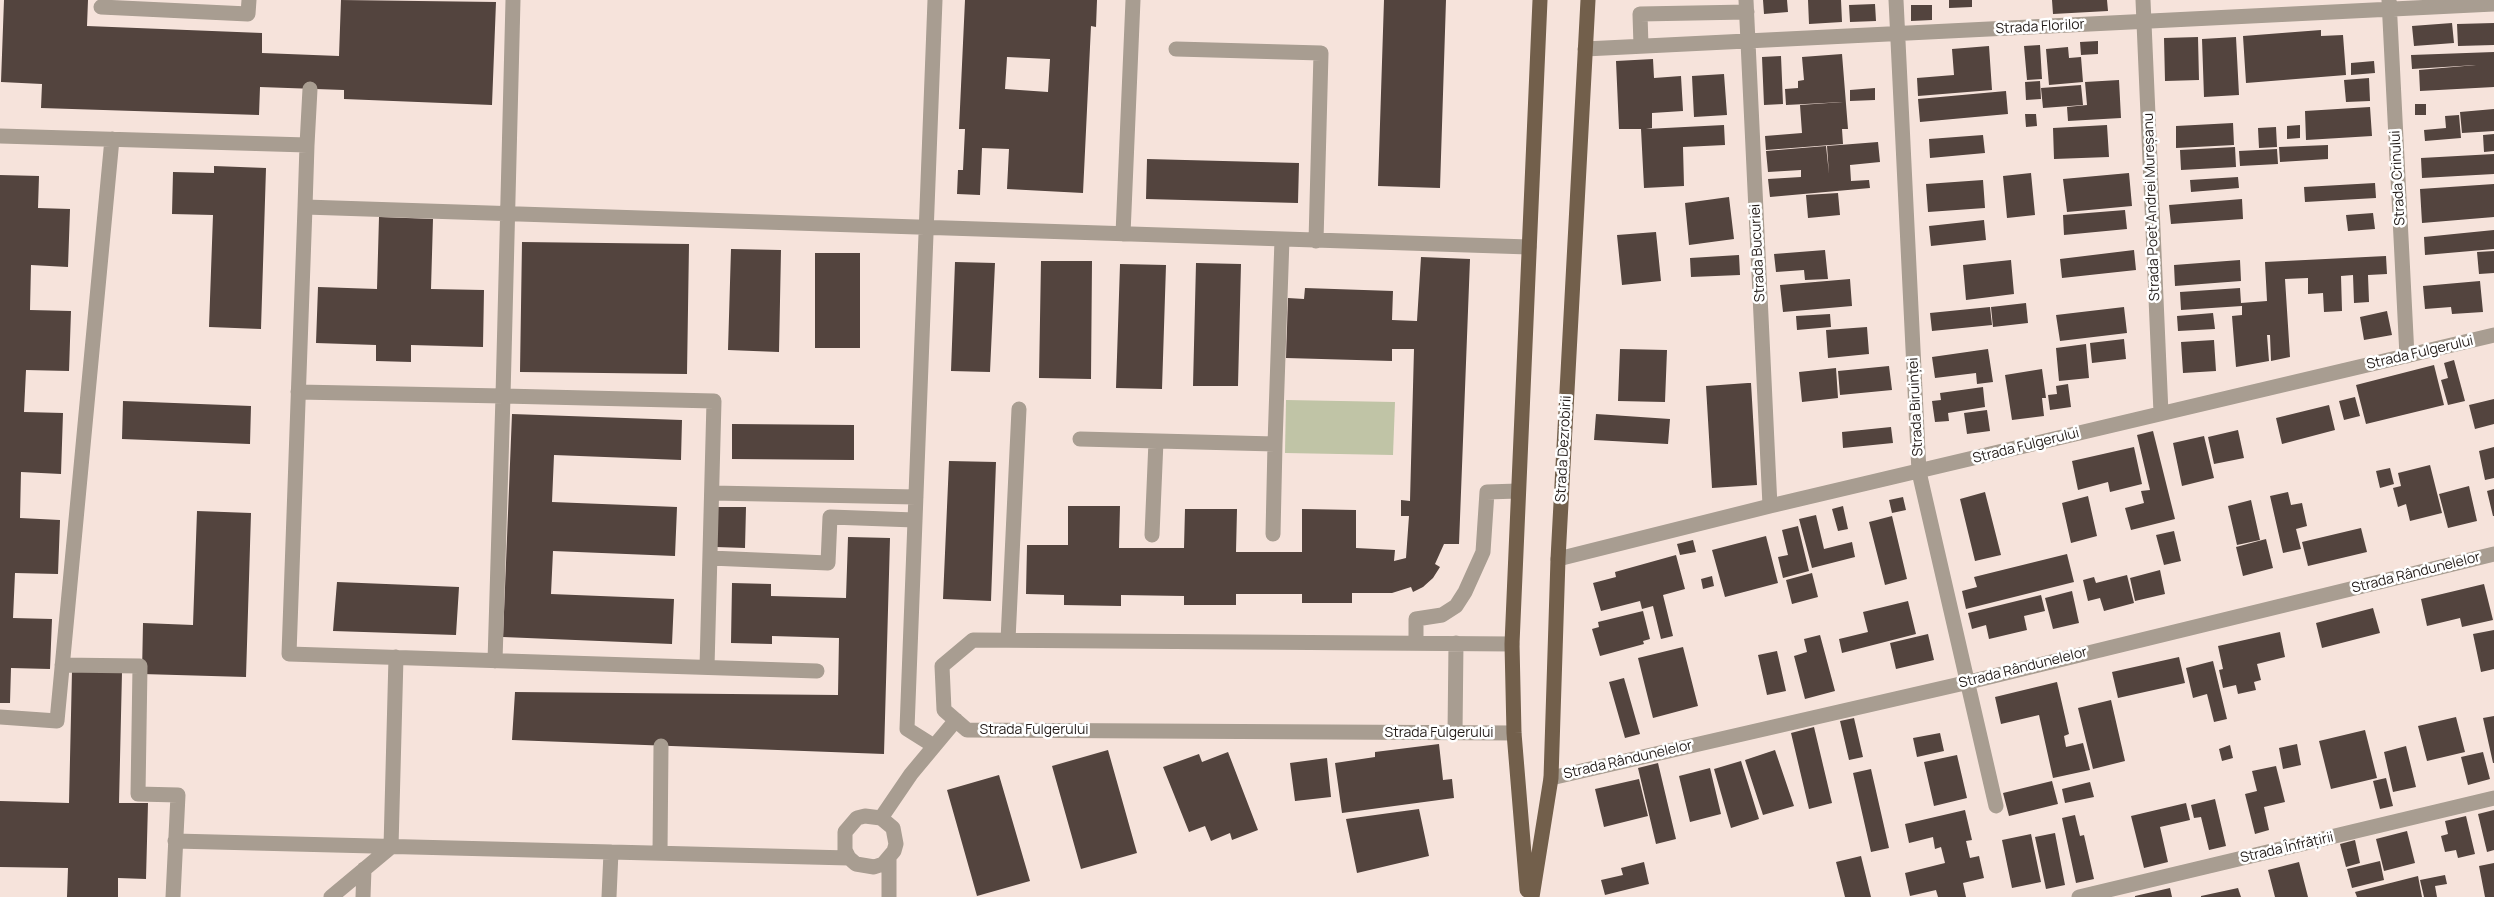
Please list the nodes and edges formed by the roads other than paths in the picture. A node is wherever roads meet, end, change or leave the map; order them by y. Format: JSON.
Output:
{"nodes":[{"id":1,"x":249,"y":0,"type":"edge"},
{"id":2,"x":513,"y":0,"type":"edge"},
{"id":3,"x":935,"y":0,"type":"edge"},
{"id":4,"x":1132,"y":0,"type":"edge"},
{"id":5,"x":1540,"y":0,"type":"edge"},
{"id":6,"x":1588,"y":0,"type":"edge"},
{"id":7,"x":1896,"y":0,"type":"edge"},
{"id":8,"x":2143,"y":0,"type":"edge"},
{"id":9,"x":2390,"y":4,"type":"edge"},
{"id":10,"x":2494,"y":4,"type":"edge"},
{"id":11,"x":1746,"y":6,"type":"edge"},
{"id":12,"x":101,"y":7,"type":"dead end"},
{"id":13,"x":2144,"y":22,"type":"junction"},
{"id":14,"x":1898,"y":34,"type":"junction"},
{"id":15,"x":1748,"y":41,"type":"junction"},
{"id":16,"x":1641,"y":46,"type":"junction"},
{"id":17,"x":1585,"y":49,"type":"junction"},
{"id":18,"x":1176,"y":50,"type":"dead end"},
{"id":19,"x":310,"y":89,"type":"dead end"},
{"id":20,"x":0,"y":136,"type":"edge"},
{"id":21,"x":112,"y":138,"type":"junction"},
{"id":22,"x":307,"y":145,"type":"junction"},
{"id":23,"x":305,"y":207,"type":"junction"},
{"id":24,"x":508,"y":214,"type":"junction"},
{"id":25,"x":926,"y":228,"type":"junction"},
{"id":26,"x":1123,"y":234,"type":"junction"},
{"id":27,"x":1282,"y":239,"type":"junction"},
{"id":28,"x":1316,"y":240,"type":"junction"},
{"id":29,"x":1529,"y":247,"type":"junction"},
{"id":30,"x":2494,"y":335,"type":"edge"},
{"id":31,"x":2407,"y":356,"type":"junction"},
{"id":32,"x":298,"y":392,"type":"junction"},
{"id":33,"x":503,"y":396,"type":"junction"},
{"id":34,"x":1019,"y":409,"type":"dead end"},
{"id":35,"x":2161,"y":413,"type":"junction"},
{"id":36,"x":1080,"y":439,"type":"dead end"},
{"id":37,"x":1156,"y":441,"type":"junction"},
{"id":38,"x":1275,"y":444,"type":"junction"},
{"id":39,"x":1919,"y":472,"type":"junction"},
{"id":40,"x":1518,"y":492,"type":"junction"},
{"id":41,"x":712,"y":493,"type":"junction"},
{"id":42,"x":916,"y":497,"type":"junction"},
{"id":43,"x":1770,"y":506,"type":"junction"},
{"id":44,"x":915,"y":520,"type":"junction"},
{"id":45,"x":1273,"y":534,"type":"dead end"},
{"id":46,"x":1152,"y":535,"type":"dead end"},
{"id":47,"x":2494,"y":554,"type":"edge"},
{"id":48,"x":710,"y":558,"type":"junction"},
{"id":49,"x":1558,"y":559,"type":"junction"},
{"id":50,"x":1008,"y":640,"type":"junction"},
{"id":51,"x":1416,"y":643,"type":"junction"},
{"id":52,"x":1456,"y":643,"type":"junction"},
{"id":53,"x":1512,"y":644,"type":"junction"},
{"id":54,"x":396,"y":658,"type":"junction"},
{"id":55,"x":495,"y":660,"type":"junction"},
{"id":56,"x":62,"y":666,"type":"junction"},
{"id":57,"x":707,"y":667,"type":"junction"},
{"id":58,"x":817,"y":672,"type":"dead end"},
{"id":59,"x":1969,"y":682,"type":"junction"},
{"id":60,"x":0,"y":717,"type":"edge"},
{"id":61,"x":956,"y":720,"type":"junction"},
{"id":62,"x":1455,"y":733,"type":"junction"},
{"id":63,"x":1514,"y":733,"type":"junction"},
{"id":64,"x":660,"y":746,"type":"dead end"},
{"id":65,"x":934,"y":746,"type":"junction"},
{"id":66,"x":1550,"y":778,"type":"junction"},
{"id":67,"x":2494,"y":798,"type":"edge"},
{"id":68,"x":1996,"y":806,"type":"dead end"},
{"id":69,"x":881,"y":818,"type":"junction"},
{"id":70,"x":175,"y":841,"type":"junction"},
{"id":71,"x":391,"y":846,"type":"junction"},
{"id":72,"x":611,"y":852,"type":"junction"},
{"id":73,"x":660,"y":853,"type":"junction"},
{"id":74,"x":850,"y":858,"type":"junction"},
{"id":75,"x":889,"y":858,"type":"junction"},
{"id":76,"x":364,"y":869,"type":"junction"},
{"id":77,"x":173,"y":897,"type":"edge"},
{"id":78,"x":330,"y":897,"type":"edge"},
{"id":79,"x":363,"y":897,"type":"edge"},
{"id":80,"x":609,"y":897,"type":"edge"},
{"id":81,"x":889,"y":897,"type":"edge"},
{"id":82,"x":1528,"y":897,"type":"edge"},
{"id":83,"x":1532,"y":897,"type":"edge"},
{"id":84,"x":2079,"y":897,"type":"edge"}],
"edges":[{"from":1,"to":12,"type":"street"},
{"from":2,"to":24,"type":"street"},
{"from":3,"to":25,"type":"street"},
{"from":4,"to":26,"type":"street"},
{"from":5,"to":29,"type":"main road"},
{"from":6,"to":17,"type":"main road","name":"Strada Dezrobirii"},
{"from":7,"to":14,"type":"street","name":"Strada Biruinței"},
{"from":8,"to":13,"type":"street","name":"Strada Poet Andrei Mureșanu"},
{"from":9,"to":10,"type":"street","name":"Strada Florilor"},
{"from":9,"to":13,"type":"street","name":"Strada Florilor"},
{"from":9,"to":31,"type":"street","name":"Strada Crinului"},
{"from":11,"to":15,"type":"street","name":"Strada Bucuriei"},
{"from":11,"to":16,"type":"street"},
{"from":13,"to":14,"type":"street","name":"Strada Florilor"},
{"from":13,"to":35,"type":"street","name":"Strada Poet Andrei Mureșanu"},
{"from":14,"to":15,"type":"street","name":"Strada Florilor"},
{"from":14,"to":39,"type":"street","name":"Strada Biruinței"},
{"from":15,"to":16,"type":"street","name":"Strada Florilor"},
{"from":15,"to":43,"type":"street","name":"Strada Bucuriei"},
{"from":16,"to":17,"type":"street","name":"Strada Florilor"},
{"from":17,"to":49,"type":"main road","name":"Strada Dezrobirii"},
{"from":18,"to":28,"type":"street"},
{"from":19,"to":22,"type":"street"},
{"from":20,"to":21,"type":"street"},
{"from":21,"to":22,"type":"street"},
{"from":21,"to":56,"type":"street"},
{"from":22,"to":23,"type":"street"},
{"from":23,"to":24,"type":"street"},
{"from":23,"to":32,"type":"street"},
{"from":24,"to":25,"type":"street"},
{"from":24,"to":33,"type":"street"},
{"from":25,"to":26,"type":"street"},
{"from":25,"to":42,"type":"street"},
{"from":26,"to":27,"type":"street"},
{"from":27,"to":28,"type":"street"},
{"from":27,"to":38,"type":"street"},
{"from":28,"to":29,"type":"street"},
{"from":29,"to":40,"type":"main road"},
{"from":30,"to":31,"type":"street","name":"Strada Fulgerului"},
{"from":31,"to":35,"type":"street","name":"Strada Fulgerului"},
{"from":32,"to":33,"type":"street"},
{"from":32,"to":54,"type":"street"},
{"from":33,"to":41,"type":"street"},
{"from":33,"to":55,"type":"street"},
{"from":34,"to":50,"type":"street"},
{"from":35,"to":39,"type":"street","name":"Strada Fulgerului"},
{"from":36,"to":37,"type":"street"},
{"from":37,"to":38,"type":"street"},
{"from":37,"to":46,"type":"street"},
{"from":38,"to":45,"type":"street"},
{"from":39,"to":43,"type":"street","name":"Strada Fulgerului"},
{"from":39,"to":59,"type":"street","name":"Strada Biruinței"},
{"from":40,"to":51,"type":"street"},
{"from":40,"to":53,"type":"main road"},
{"from":41,"to":42,"type":"street"},
{"from":41,"to":48,"type":"street"},
{"from":42,"to":44,"type":"street"},
{"from":43,"to":49,"type":"street","name":"Strada Fulgerului"},
{"from":44,"to":48,"type":"street"},
{"from":44,"to":65,"type":"street"},
{"from":47,"to":59,"type":"street","name":"Strada Rândunelelor"},
{"from":48,"to":57,"type":"street"},
{"from":49,"to":66,"type":"main road","name":"Strada Dezrobirii"},
{"from":50,"to":51,"type":"street"},
{"from":50,"to":61,"type":"street"},
{"from":51,"to":52,"type":"street"},
{"from":52,"to":53,"type":"street"},
{"from":52,"to":62,"type":"street"},
{"from":53,"to":63,"type":"main road"},
{"from":54,"to":55,"type":"street"},
{"from":54,"to":71,"type":"street"},
{"from":55,"to":57,"type":"street"},
{"from":56,"to":60,"type":"street"},
{"from":56,"to":70,"type":"street"},
{"from":57,"to":58,"type":"street"},
{"from":59,"to":66,"type":"street","name":"Strada Rândunelelor"},
{"from":59,"to":68,"type":"street","name":"Strada Biruinței"},
{"from":61,"to":62,"type":"street","name":"Strada Fulgerului"},
{"from":61,"to":65,"type":"street"},
{"from":62,"to":63,"type":"street","name":"Strada Fulgerului"},
{"from":63,"to":82,"type":"main road"},
{"from":64,"to":73,"type":"street"},
{"from":65,"to":69,"type":"street"},
{"from":66,"to":83,"type":"main road","name":"Strada Dezrobirii"},
{"from":67,"to":84,"type":"street","name":"Strada Înfrățirii"},
{"from":69,"to":74,"type":"street"},
{"from":69,"to":75,"type":"street"},
{"from":70,"to":71,"type":"street"},
{"from":70,"to":77,"type":"street"},
{"from":71,"to":72,"type":"street"},
{"from":71,"to":76,"type":"street"},
{"from":72,"to":73,"type":"street"},
{"from":72,"to":80,"type":"street"},
{"from":73,"to":74,"type":"street"},
{"from":74,"to":75,"type":"street"},
{"from":75,"to":81,"type":"street"},
{"from":76,"to":78,"type":"street"},
{"from":76,"to":79,"type":"street"}]}
